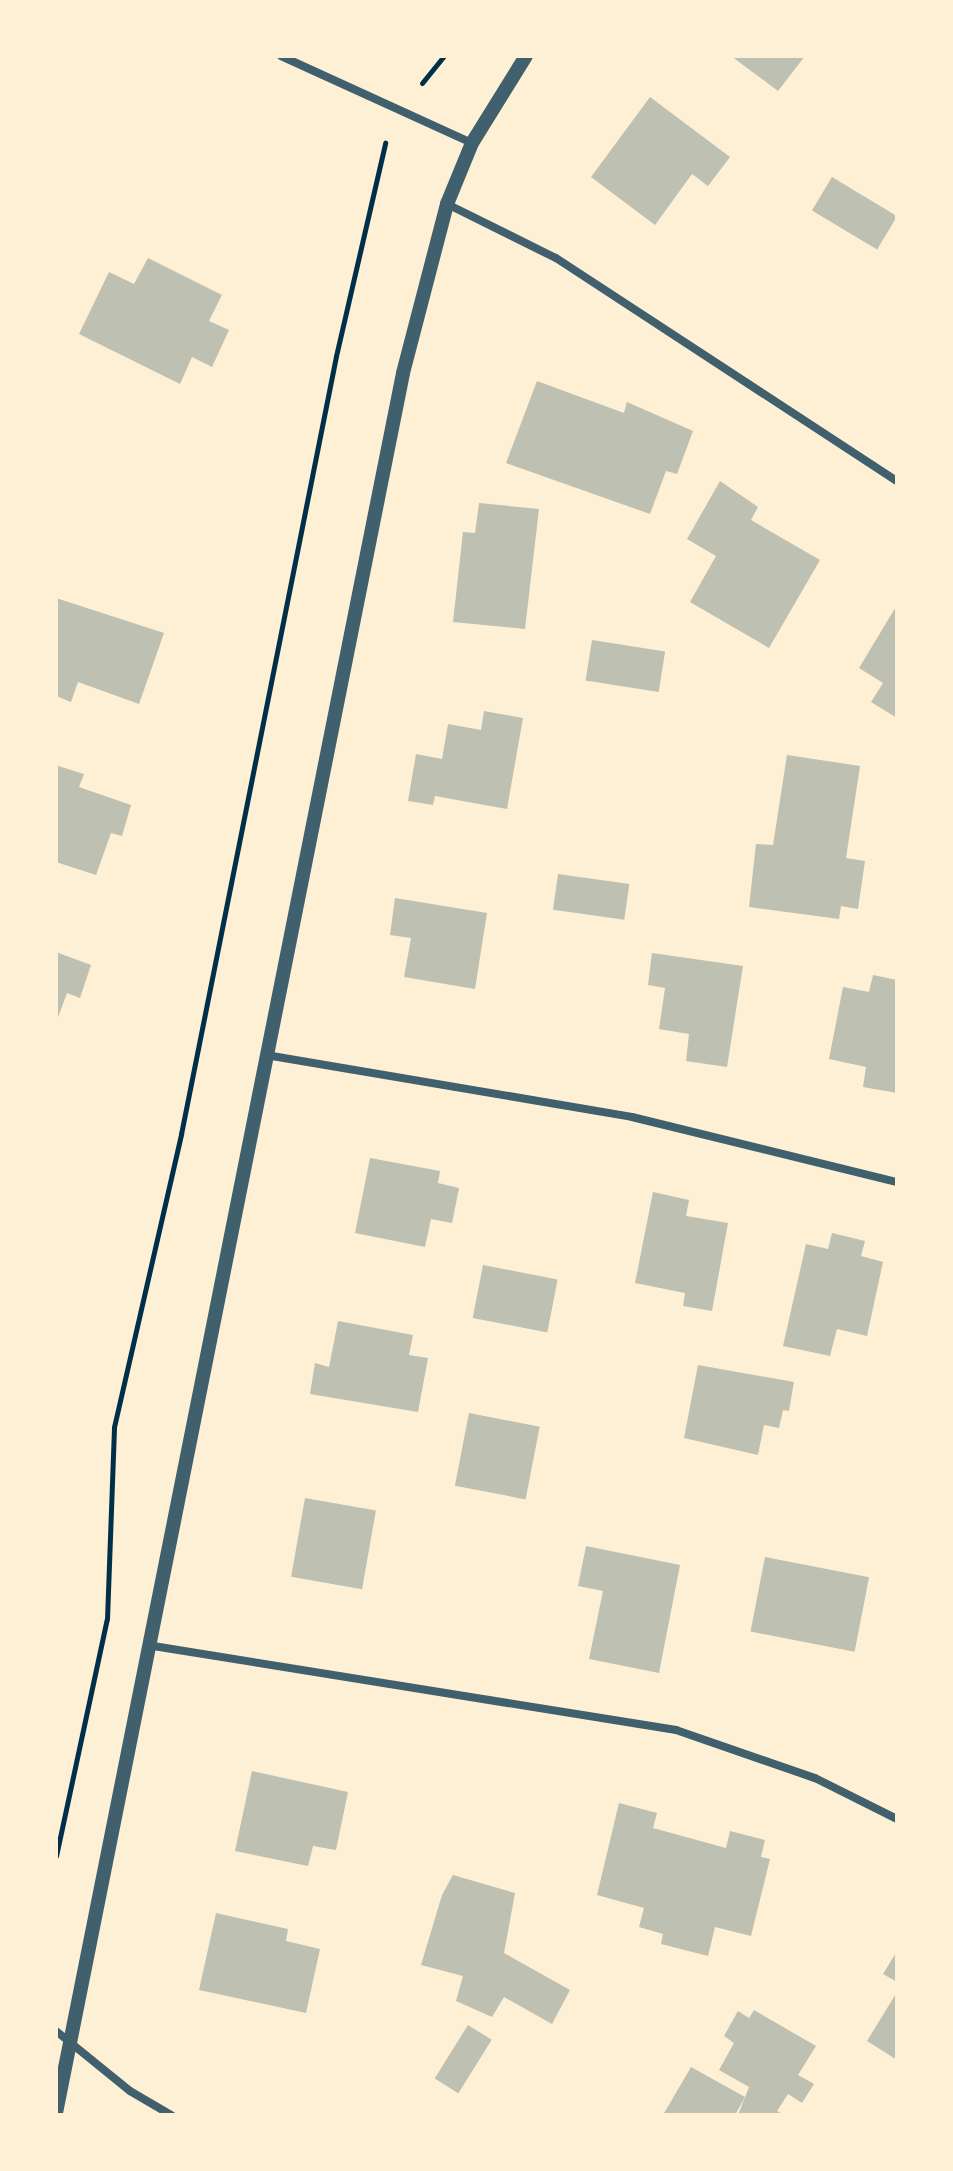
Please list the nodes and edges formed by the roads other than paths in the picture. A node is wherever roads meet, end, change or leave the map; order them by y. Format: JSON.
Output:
{"nodes":[{"id":1,"x":281,"y":56,"type":"edge"},
{"id":2,"x":526,"y":56,"type":"edge"},
{"id":3,"x":472,"y":143,"type":"junction"},
{"id":4,"x":447,"y":204,"type":"junction"},
{"id":5,"x":897,"y":481,"type":"edge"},
{"id":6,"x":265,"y":1055,"type":"junction"},
{"id":7,"x":897,"y":1182,"type":"edge"},
{"id":8,"x":147,"y":1645,"type":"junction"},
{"id":9,"x":897,"y":1819,"type":"edge"},
{"id":10,"x":56,"y":2031,"type":"edge"},
{"id":11,"x":69,"y":2042,"type":"junction"},
{"id":12,"x":56,"y":2113,"type":"edge"},
{"id":13,"x":171,"y":2115,"type":"edge"}],
"edges":[{"from":1,"to":3,"type":"street"},
{"from":2,"to":3,"type":"street"},
{"from":3,"to":4,"type":"street"},
{"from":4,"to":5,"type":"street"},
{"from":4,"to":6,"type":"street"},
{"from":6,"to":7,"type":"street"},
{"from":6,"to":8,"type":"street"},
{"from":8,"to":9,"type":"street"},
{"from":8,"to":11,"type":"street"},
{"from":10,"to":11,"type":"street"},
{"from":11,"to":12,"type":"street"},
{"from":11,"to":13,"type":"street"}]}
